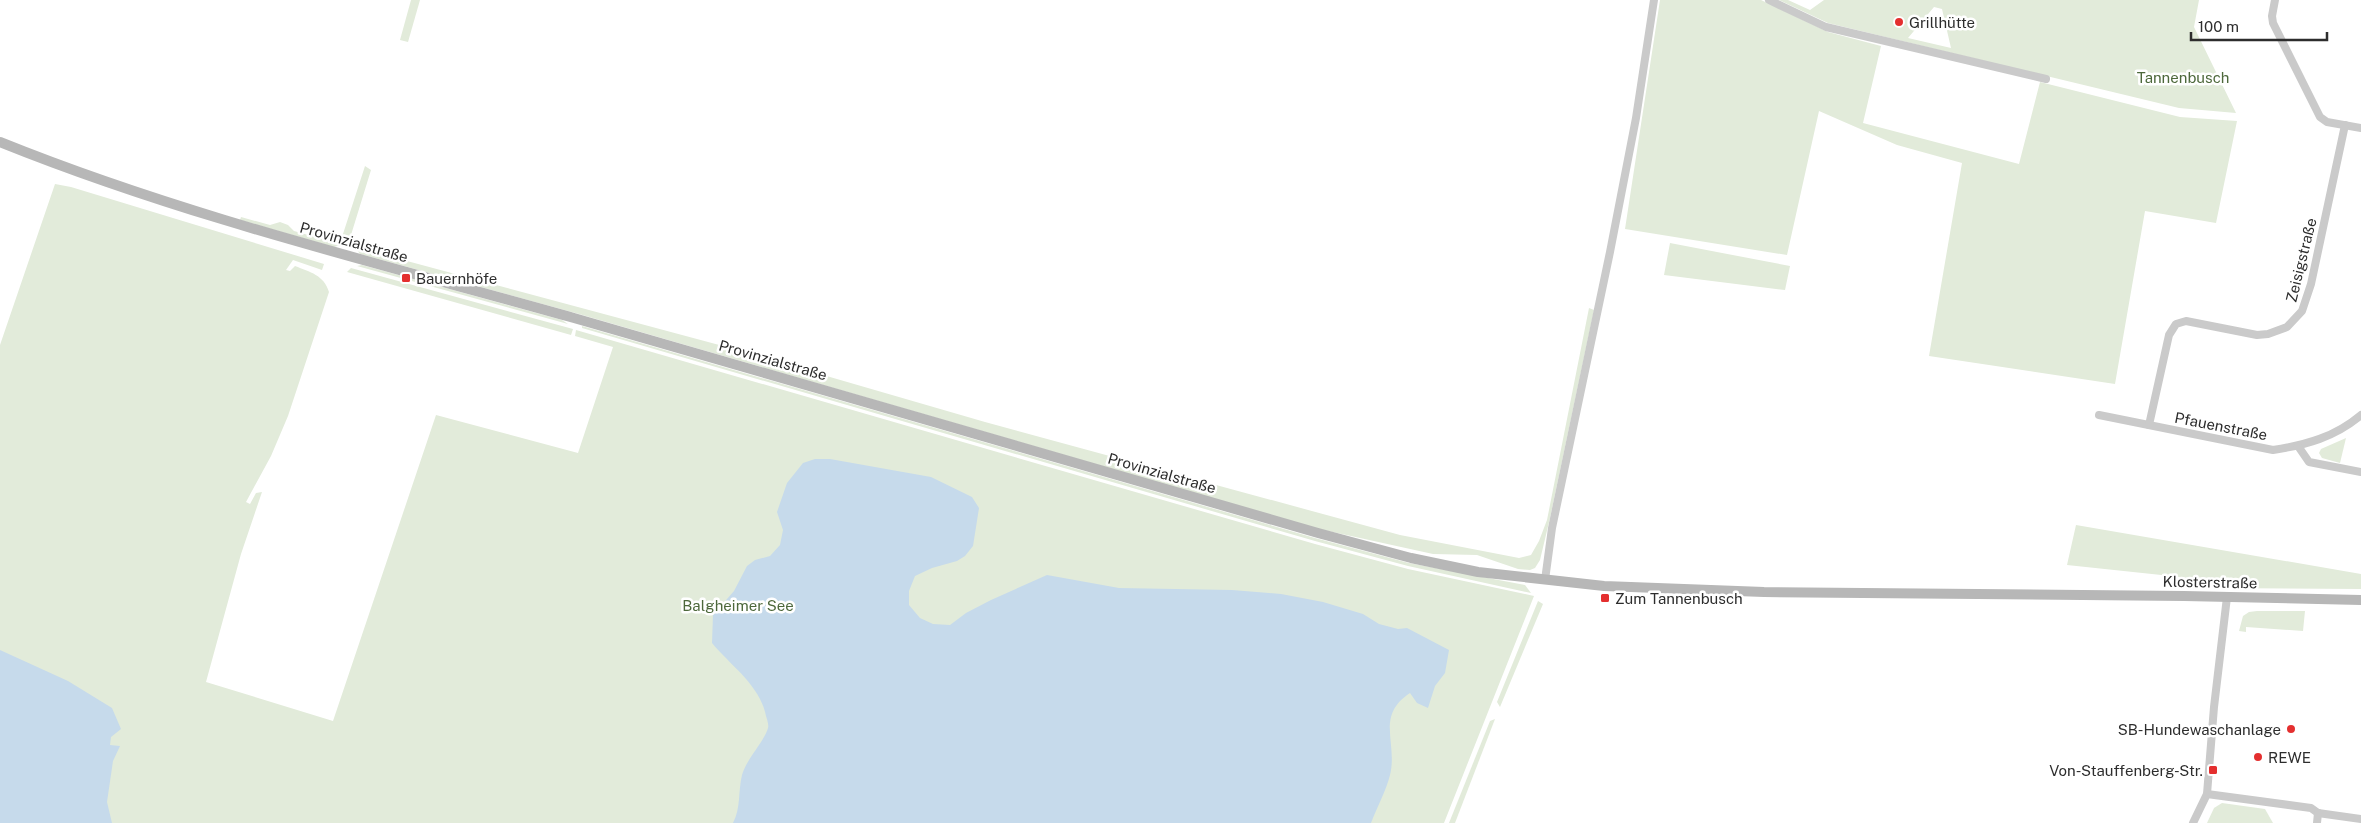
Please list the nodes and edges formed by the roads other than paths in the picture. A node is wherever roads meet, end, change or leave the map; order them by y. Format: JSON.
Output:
{"nodes":[{"id":1,"x":1654,"y":0,"type":"edge"},
{"id":2,"x":1769,"y":0,"type":"edge"},
{"id":3,"x":2275,"y":0,"type":"edge"},
{"id":4,"x":2046,"y":79,"type":"dead end"},
{"id":5,"x":2345,"y":125,"type":"junction"},
{"id":6,"x":2361,"y":128,"type":"edge"},
{"id":7,"x":0,"y":142,"type":"edge"},
{"id":8,"x":2099,"y":415,"type":"dead end"},
{"id":9,"x":2361,"y":415,"type":"edge"},
{"id":10,"x":2148,"y":425,"type":"junction"},
{"id":11,"x":2298,"y":446,"type":"junction"},
{"id":12,"x":2361,"y":472,"type":"edge"},
{"id":13,"x":1545,"y":580,"type":"junction"},
{"id":14,"x":2058,"y":595,"type":"joint"},
{"id":15,"x":2227,"y":597,"type":"junction"},
{"id":16,"x":2361,"y":600,"type":"edge"},
{"id":17,"x":2207,"y":794,"type":"junction"},
{"id":18,"x":2318,"y":813,"type":"junction"},
{"id":19,"x":2361,"y":819,"type":"edge"},
{"id":20,"x":2193,"y":823,"type":"edge"},
{"id":21,"x":2317,"y":823,"type":"edge"}],
"edges":[{"from":1,"to":13,"type":"street"},
{"from":2,"to":4,"type":"street"},
{"from":3,"to":5,"type":"street"},
{"from":5,"to":6,"type":"street"},
{"from":5,"to":10,"type":"street","name":"Zeisigstraße"},
{"from":7,"to":13,"type":"main road","name":"Provinzialstraße"},
{"from":8,"to":10,"type":"street","name":"Pfauenstraße"},
{"from":9,"to":11,"type":"street","name":"Pfauenstraße"},
{"from":10,"to":11,"type":"street","name":"Pfauenstraße"},
{"from":11,"to":12,"type":"street"},
{"from":13,"to":14,"type":"main road","name":"Provinzialstraße"},
{"from":14,"to":15,"type":"main road","name":"Klosterstraße"},
{"from":15,"to":16,"type":"main road","name":"Klosterstraße"},
{"from":15,"to":17,"type":"street"},
{"from":17,"to":18,"type":"street"},
{"from":17,"to":20,"type":"street"},
{"from":18,"to":19,"type":"street"},
{"from":18,"to":21,"type":"street"}]}
